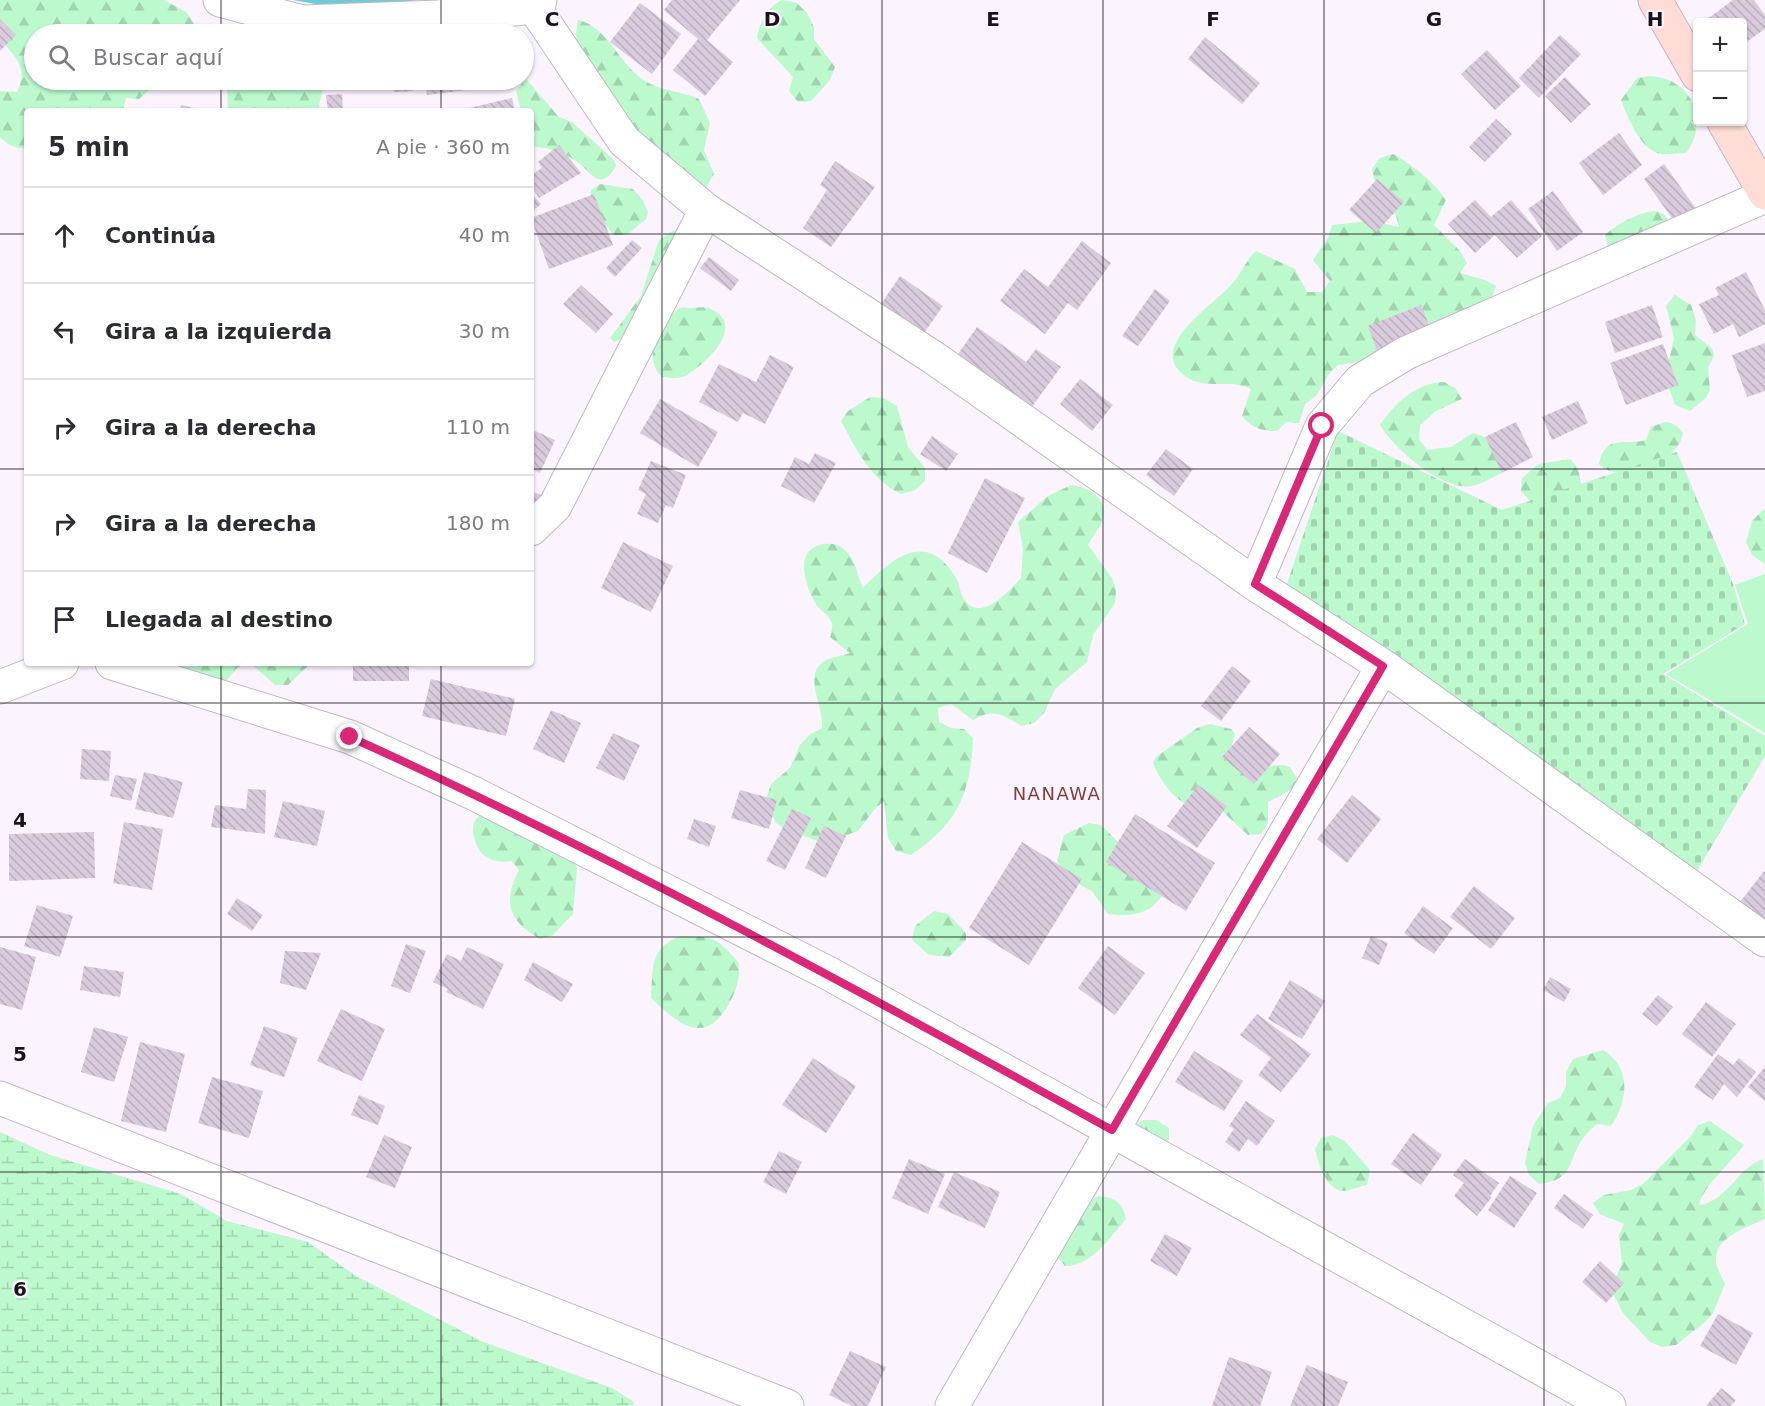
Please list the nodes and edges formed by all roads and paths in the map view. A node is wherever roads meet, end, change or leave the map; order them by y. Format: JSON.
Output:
{"nodes":[{"id":1,"x":220,"y":0,"type":"edge"},
{"id":2,"x":1655,"y":0,"type":"edge"},
{"id":3,"x":537,"y":4,"type":"edge"},
{"id":4,"x":1696,"y":72,"type":"edge"},
{"id":5,"x":1726,"y":126,"type":"edge"},
{"id":6,"x":1765,"y":194,"type":"edge"},
{"id":7,"x":706,"y":210,"type":"junction"},
{"id":8,"x":534,"y":526,"type":"edge"},
{"id":9,"x":1255,"y":584,"type":"junction"},
{"id":10,"x":54,"y":666,"type":"edge"},
{"id":11,"x":122,"y":666,"type":"edge"},
{"id":12,"x":1383,"y":666,"type":"junction"},
{"id":13,"x":0,"y":687,"type":"edge"},
{"id":14,"x":1765,"y":940,"type":"edge"},
{"id":15,"x":0,"y":1098,"type":"edge"},
{"id":16,"x":1112,"y":1130,"type":"junction"},
{"id":17,"x":787,"y":1406,"type":"edge"},
{"id":18,"x":952,"y":1406,"type":"edge"},
{"id":19,"x":1609,"y":1406,"type":"edge"}],
"edges":[{"from":1,"to":3,"type":"street"},
{"from":2,"to":4,"type":"street"},
{"from":3,"to":7,"type":"street"},
{"from":5,"to":6,"type":"street"},
{"from":6,"to":9,"type":"street"},
{"from":7,"to":8,"type":"street"},
{"from":7,"to":9,"type":"street"},
{"from":9,"to":12,"type":"street"},
{"from":10,"to":13,"type":"street"},
{"from":11,"to":16,"type":"street"},
{"from":12,"to":14,"type":"street"},
{"from":12,"to":16,"type":"street"},
{"from":15,"to":17,"type":"street"},
{"from":16,"to":18,"type":"street"},
{"from":16,"to":19,"type":"street"}]}
